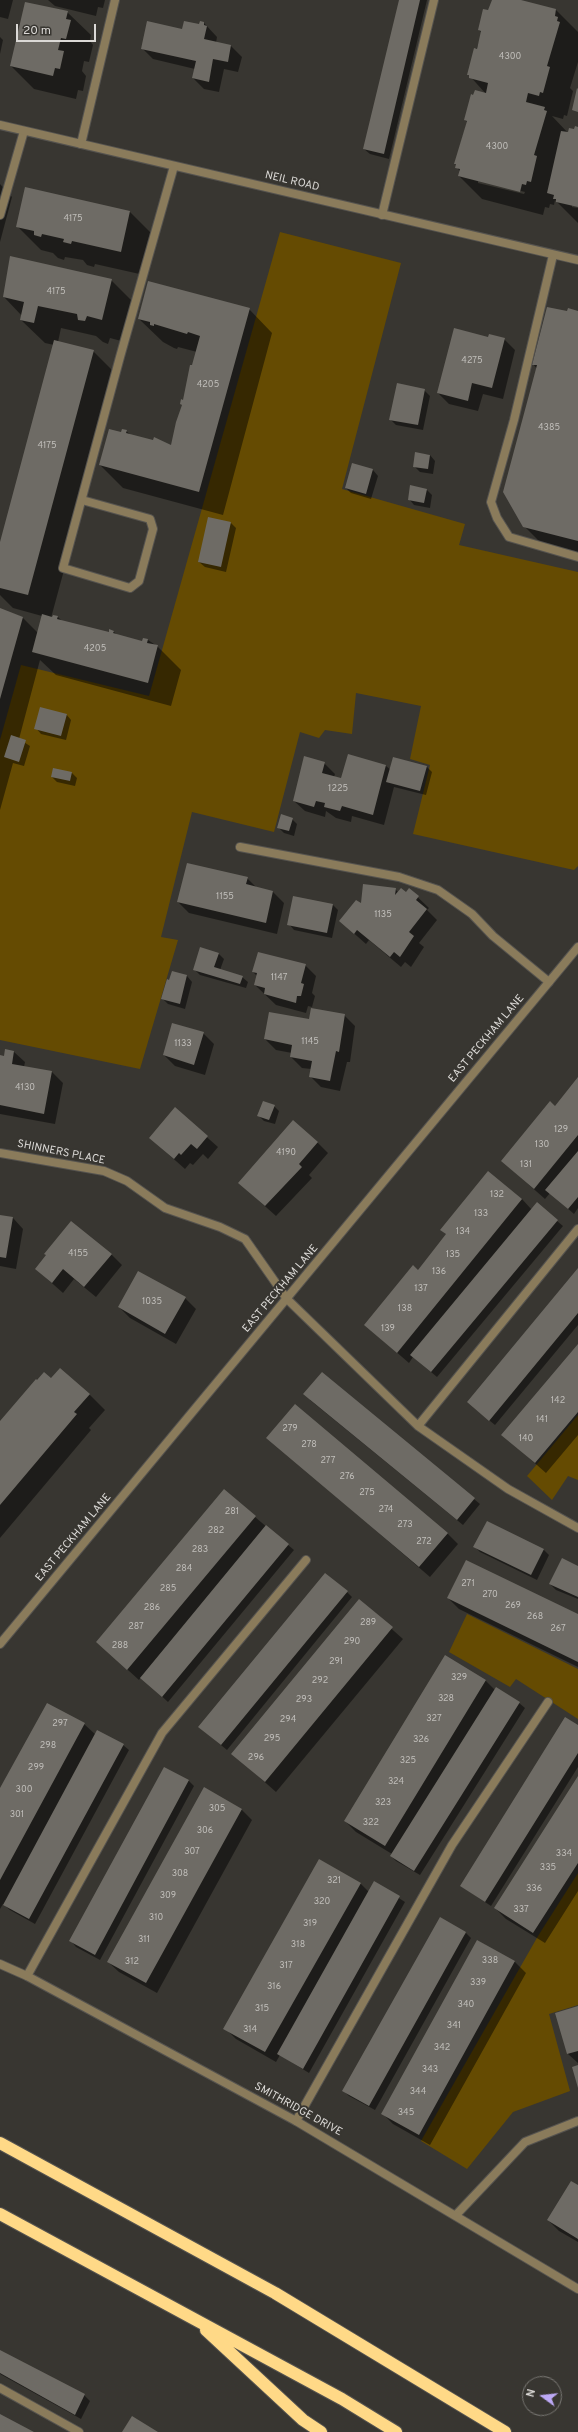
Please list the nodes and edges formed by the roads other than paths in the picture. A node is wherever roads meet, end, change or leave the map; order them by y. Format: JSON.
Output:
{"nodes":[{"id":1,"x":116,"y":0,"type":"edge"},
{"id":2,"x":434,"y":0,"type":"edge"},
{"id":3,"x":0,"y":125,"type":"edge"},
{"id":4,"x":24,"y":131,"type":"junction"},
{"id":5,"x":81,"y":144,"type":"junction"},
{"id":6,"x":174,"y":166,"type":"junction"},
{"id":7,"x":382,"y":215,"type":"junction"},
{"id":8,"x":0,"y":216,"type":"edge"},
{"id":9,"x":553,"y":255,"type":"junction"},
{"id":10,"x":578,"y":260,"type":"edge"},
{"id":11,"x":82,"y":500,"type":"junction"},
{"id":12,"x":578,"y":557,"type":"edge"},
{"id":13,"x":240,"y":847,"type":"dead end"},
{"id":14,"x":578,"y":947,"type":"edge"},
{"id":15,"x":549,"y":982,"type":"junction"},
{"id":16,"x":0,"y":1153,"type":"edge"},
{"id":17,"x":578,"y":1229,"type":"edge"},
{"id":18,"x":287,"y":1299,"type":"junction"},
{"id":19,"x":418,"y":1426,"type":"junction"},
{"id":20,"x":578,"y":1528,"type":"edge"},
{"id":21,"x":306,"y":1560,"type":"dead end"},
{"id":22,"x":0,"y":1644,"type":"edge"},
{"id":23,"x":548,"y":1702,"type":"dead end"},
{"id":24,"x":0,"y":1964,"type":"edge"},
{"id":25,"x":27,"y":1976,"type":"junction"},
{"id":26,"x":296,"y":2121,"type":"junction"},
{"id":27,"x":578,"y":2122,"type":"edge"},
{"id":28,"x":0,"y":2143,"type":"edge"},
{"id":29,"x":0,"y":2214,"type":"edge"},
{"id":30,"x":456,"y":2216,"type":"junction"},
{"id":31,"x":578,"y":2289,"type":"edge"},
{"id":32,"x":192,"y":2317,"type":"junction"},
{"id":33,"x":0,"y":2388,"type":"edge"},
{"id":34,"x":79,"y":2432,"type":"edge"},
{"id":35,"x":321,"y":2432,"type":"edge"},
{"id":36,"x":396,"y":2432,"type":"edge"},
{"id":37,"x":505,"y":2432,"type":"edge"}],
"edges":[{"from":1,"to":5,"type":"street"},
{"from":2,"to":7,"type":"street"},
{"from":3,"to":4,"type":"street","name":"NEIL ROAD"},
{"from":4,"to":5,"type":"street","name":"NEIL ROAD"},
{"from":4,"to":8,"type":"street"},
{"from":5,"to":6,"type":"street","name":"NEIL ROAD"},
{"from":6,"to":7,"type":"street","name":"NEIL ROAD"},
{"from":6,"to":11,"type":"street"},
{"from":7,"to":9,"type":"street","name":"NEIL ROAD"},
{"from":9,"to":10,"type":"street","name":"NEIL ROAD"},
{"from":9,"to":12,"type":"street"},
{"from":11,"to":11,"type":"street"},
{"from":13,"to":15,"type":"street"},
{"from":14,"to":15,"type":"street","name":"EAST PECKHAM LANE"},
{"from":15,"to":18,"type":"street","name":"EAST PECKHAM LANE"},
{"from":16,"to":18,"type":"street","name":"SHINNERS PLACE"},
{"from":17,"to":19,"type":"street"},
{"from":18,"to":19,"type":"street","name":"SHINNERS PLACE"},
{"from":18,"to":22,"type":"street","name":"EAST PECKHAM LANE"},
{"from":19,"to":20,"type":"street","name":"SHINNERS PLACE"},
{"from":21,"to":25,"type":"street"},
{"from":23,"to":26,"type":"street"},
{"from":24,"to":25,"type":"street","name":"SMITHRIDGE DRIVE"},
{"from":25,"to":26,"type":"street","name":"SMITHRIDGE DRIVE"},
{"from":26,"to":30,"type":"street","name":"SMITHRIDGE DRIVE"},
{"from":27,"to":30,"type":"street"},
{"from":28,"to":37,"type":"highway"},
{"from":29,"to":32,"type":"highway"},
{"from":30,"to":31,"type":"street","name":"SMITHRIDGE DRIVE"},
{"from":32,"to":35,"type":"highway"},
{"from":32,"to":36,"type":"highway"},
{"from":33,"to":34,"type":"street"}]}
